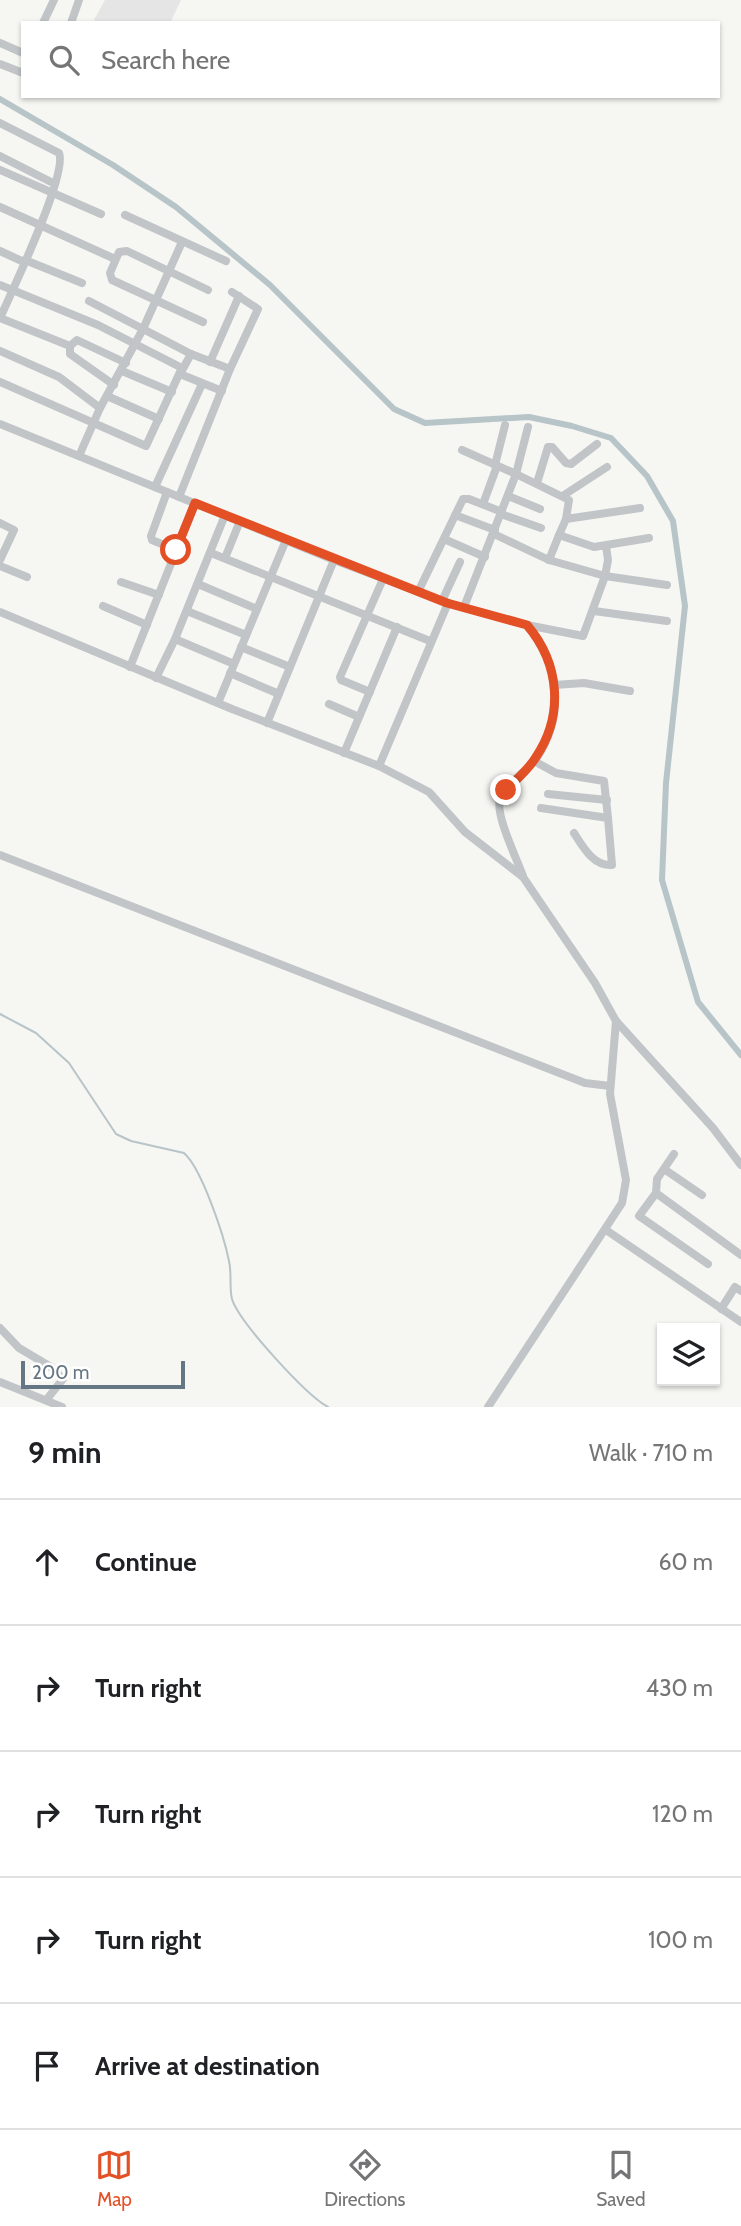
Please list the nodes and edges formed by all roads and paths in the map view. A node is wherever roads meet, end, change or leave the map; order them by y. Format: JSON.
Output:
{"nodes":[{"id":1,"x":54,"y":0,"type":"edge"},
{"id":2,"x":79,"y":0,"type":"edge"},
{"id":3,"x":44,"y":21,"type":"edge"},
{"id":4,"x":72,"y":21,"type":"edge"},
{"id":5,"x":0,"y":43,"type":"edge"},
{"id":6,"x":21,"y":52,"type":"edge"},
{"id":7,"x":0,"y":64,"type":"edge"},
{"id":8,"x":21,"y":72,"type":"edge"},
{"id":9,"x":0,"y":123,"type":"edge"},
{"id":10,"x":0,"y":156,"type":"edge"},
{"id":11,"x":0,"y":170,"type":"edge"},
{"id":12,"x":53,"y":183,"type":"junction"},
{"id":13,"x":52,"y":193,"type":"junction"},
{"id":14,"x":0,"y":207,"type":"edge"},
{"id":15,"x":101,"y":214,"type":"dead end"},
{"id":16,"x":125,"y":215,"type":"dead end"},
{"id":17,"x":40,"y":226,"type":"junction"},
{"id":18,"x":183,"y":242,"type":"junction"},
{"id":19,"x":0,"y":251,"type":"edge"},
{"id":20,"x":116,"y":259,"type":"junction"},
{"id":21,"x":25,"y":261,"type":"junction"},
{"id":22,"x":226,"y":261,"type":"dead end"},
{"id":23,"x":168,"y":271,"type":"junction"},
{"id":24,"x":82,"y":283,"type":"dead end"},
{"id":25,"x":0,"y":285,"type":"edge"},
{"id":26,"x":12,"y":290,"type":"junction"},
{"id":27,"x":208,"y":290,"type":"dead end"},
{"id":28,"x":156,"y":300,"type":"junction"},
{"id":29,"x":89,"y":301,"type":"dead end"},
{"id":30,"x":0,"y":318,"type":"edge"},
{"id":31,"x":203,"y":322,"type":"dead end"},
{"id":32,"x":143,"y":329,"type":"junction"},
{"id":33,"x":135,"y":343,"type":"junction"},
{"id":34,"x":70,"y":346,"type":"junction"},
{"id":35,"x":0,"y":351,"type":"edge"},
{"id":36,"x":191,"y":354,"type":"junction"},
{"id":37,"x":210,"y":362,"type":"junction"},
{"id":38,"x":126,"y":363,"type":"junction"},
{"id":39,"x":230,"y":369,"type":"junction"},
{"id":40,"x":181,"y":370,"type":"junction"},
{"id":41,"x":122,"y":372,"type":"junction"},
{"id":42,"x":0,"y":382,"type":"edge"},
{"id":43,"x":202,"y":384,"type":"junction"},
{"id":44,"x":114,"y":385,"type":"junction"},
{"id":45,"x":222,"y":391,"type":"junction"},
{"id":46,"x":172,"y":392,"type":"junction"},
{"id":47,"x":107,"y":396,"type":"junction"},
{"id":48,"x":100,"y":408,"type":"junction"},
{"id":49,"x":159,"y":419,"type":"junction"},
{"id":50,"x":0,"y":424,"type":"edge"},
{"id":51,"x":92,"y":424,"type":"junction"},
{"id":52,"x":505,"y":425,"type":"dead end"},
{"id":53,"x":528,"y":427,"type":"dead end"},
{"id":54,"x":597,"y":444,"type":"dead end"},
{"id":55,"x":462,"y":450,"type":"dead end"},
{"id":56,"x":79,"y":456,"type":"junction"},
{"id":57,"x":496,"y":465,"type":"junction"},
{"id":58,"x":607,"y":467,"type":"dead end"},
{"id":59,"x":516,"y":474,"type":"junction"},
{"id":60,"x":537,"y":483,"type":"junction"},
{"id":61,"x":155,"y":487,"type":"junction"},
{"id":62,"x":167,"y":492,"type":"junction"},
{"id":63,"x":564,"y":495,"type":"junction"},
{"id":64,"x":508,"y":496,"type":"junction"},
{"id":65,"x":179,"y":497,"type":"junction"},
{"id":66,"x":195,"y":503,"type":"junction"},
{"id":67,"x":483,"y":505,"type":"junction"},
{"id":68,"x":640,"y":508,"type":"dead end"},
{"id":69,"x":540,"y":509,"type":"dead end"},
{"id":70,"x":502,"y":513,"type":"junction"},
{"id":71,"x":225,"y":515,"type":"junction"},
{"id":72,"x":455,"y":515,"type":"junction"},
{"id":73,"x":566,"y":519,"type":"junction"},
{"id":74,"x":240,"y":522,"type":"junction"},
{"id":75,"x":0,"y":523,"type":"edge"},
{"id":76,"x":541,"y":528,"type":"dead end"},
{"id":77,"x":495,"y":532,"type":"junction"},
{"id":78,"x":559,"y":535,"type":"junction"},
{"id":79,"x":649,"y":538,"type":"dead end"},
{"id":80,"x":444,"y":539,"type":"junction"},
{"id":81,"x":286,"y":540,"type":"junction"},
{"id":82,"x":606,"y":546,"type":"junction"},
{"id":83,"x":176,"y":550,"type":"junction"},
{"id":84,"x":211,"y":552,"type":"junction"},
{"id":85,"x":485,"y":557,"type":"junction"},
{"id":86,"x":225,"y":558,"type":"junction"},
{"id":87,"x":0,"y":560,"type":"edge"},
{"id":88,"x":334,"y":560,"type":"junction"},
{"id":89,"x":549,"y":560,"type":"junction"},
{"id":90,"x":460,"y":562,"type":"dead end"},
{"id":91,"x":0,"y":566,"type":"edge"},
{"id":92,"x":605,"y":576,"type":"junction"},
{"id":93,"x":271,"y":577,"type":"junction"},
{"id":94,"x":27,"y":578,"type":"dead end"},
{"id":95,"x":383,"y":579,"type":"junction"},
{"id":96,"x":121,"y":582,"type":"dead end"},
{"id":97,"x":198,"y":584,"type":"junction"},
{"id":98,"x":667,"y":585,"type":"dead end"},
{"id":99,"x":418,"y":592,"type":"junction"},
{"id":100,"x":159,"y":595,"type":"junction"},
{"id":101,"x":321,"y":595,"type":"junction"},
{"id":102,"x":445,"y":602,"type":"junction"},
{"id":103,"x":103,"y":606,"type":"dead end"},
{"id":104,"x":464,"y":607,"type":"junction"},
{"id":105,"x":257,"y":608,"type":"junction"},
{"id":106,"x":187,"y":611,"type":"junction"},
{"id":107,"x":594,"y":611,"type":"junction"},
{"id":108,"x":0,"y":612,"type":"edge"},
{"id":109,"x":367,"y":614,"type":"junction"},
{"id":110,"x":667,"y":621,"type":"dead end"},
{"id":111,"x":147,"y":625,"type":"junction"},
{"id":112,"x":527,"y":625,"type":"junction"},
{"id":113,"x":397,"y":627,"type":"junction"},
{"id":114,"x":246,"y":635,"type":"junction"},
{"id":115,"x":175,"y":639,"type":"junction"},
{"id":116,"x":430,"y":641,"type":"junction"},
{"id":117,"x":241,"y":647,"type":"junction"},
{"id":118,"x":234,"y":664,"type":"junction"},
{"id":119,"x":130,"y":667,"type":"junction"},
{"id":120,"x":290,"y":667,"type":"junction"},
{"id":121,"x":230,"y":673,"type":"junction"},
{"id":122,"x":156,"y":678,"type":"junction"},
{"id":123,"x":554,"y":685,"type":"junction"},
{"id":124,"x":631,"y":691,"type":"dead end"},
{"id":125,"x":370,"y":692,"type":"junction"},
{"id":126,"x":279,"y":694,"type":"junction"},
{"id":127,"x":218,"y":703,"type":"junction"},
{"id":128,"x":329,"y":704,"type":"dead end"},
{"id":129,"x":359,"y":716,"type":"junction"},
{"id":130,"x":267,"y":723,"type":"junction"},
{"id":131,"x":344,"y":752,"type":"junction"},
{"id":132,"x":534,"y":761,"type":"junction"},
{"id":133,"x":379,"y":766,"type":"junction"},
{"id":134,"x":548,"y":794,"type":"dead end"},
{"id":135,"x":607,"y":800,"type":"junction"},
{"id":136,"x":541,"y":808,"type":"dead end"},
{"id":137,"x":608,"y":818,"type":"junction"},
{"id":138,"x":574,"y":833,"type":"dead end"},
{"id":139,"x":0,"y":855,"type":"edge"},
{"id":140,"x":523,"y":877,"type":"junction"},
{"id":141,"x":616,"y":1021,"type":"junction"},
{"id":142,"x":610,"y":1086,"type":"junction"},
{"id":143,"x":674,"y":1154,"type":"dead end"},
{"id":144,"x":741,"y":1165,"type":"edge"},
{"id":145,"x":664,"y":1169,"type":"junction"},
{"id":146,"x":656,"y":1193,"type":"junction"},
{"id":147,"x":702,"y":1195,"type":"dead end"},
{"id":148,"x":606,"y":1230,"type":"junction"},
{"id":149,"x":741,"y":1255,"type":"edge"},
{"id":150,"x":708,"y":1264,"type":"dead end"},
{"id":151,"x":741,"y":1277,"type":"edge"},
{"id":152,"x":738,"y":1289,"type":"edge"},
{"id":153,"x":721,"y":1309,"type":"junction"},
{"id":154,"x":741,"y":1322,"type":"edge"},
{"id":155,"x":0,"y":1328,"type":"edge"},
{"id":156,"x":0,"y":1382,"type":"edge"},
{"id":157,"x":47,"y":1399,"type":"junction"},
{"id":158,"x":62,"y":1407,"type":"edge"},
{"id":159,"x":488,"y":1407,"type":"edge"}],
"edges":[{"from":1,"to":3,"type":"street"},
{"from":2,"to":4,"type":"street"},
{"from":5,"to":6,"type":"street"},
{"from":7,"to":8,"type":"street"},
{"from":9,"to":12,"type":"street"},
{"from":10,"to":12,"type":"street"},
{"from":11,"to":13,"type":"street"},
{"from":12,"to":13,"type":"street"},
{"from":13,"to":15,"type":"street"},
{"from":13,"to":17,"type":"street"},
{"from":14,"to":17,"type":"street"},
{"from":16,"to":18,"type":"street"},
{"from":17,"to":20,"type":"street"},
{"from":17,"to":21,"type":"street"},
{"from":18,"to":22,"type":"street"},
{"from":18,"to":23,"type":"street"},
{"from":19,"to":21,"type":"street"},
{"from":20,"to":23,"type":"street"},
{"from":20,"to":28,"type":"street"},
{"from":21,"to":24,"type":"street"},
{"from":21,"to":26,"type":"street"},
{"from":23,"to":27,"type":"street"},
{"from":23,"to":28,"type":"street"},
{"from":25,"to":26,"type":"street"},
{"from":26,"to":30,"type":"street"},
{"from":26,"to":33,"type":"street"},
{"from":28,"to":31,"type":"street"},
{"from":28,"to":32,"type":"street"},
{"from":29,"to":32,"type":"street"},
{"from":30,"to":34,"type":"street"},
{"from":32,"to":33,"type":"street"},
{"from":32,"to":36,"type":"street"},
{"from":33,"to":38,"type":"street"},
{"from":33,"to":40,"type":"street"},
{"from":34,"to":38,"type":"street"},
{"from":34,"to":44,"type":"street"},
{"from":35,"to":48,"type":"street"},
{"from":36,"to":37,"type":"street"},
{"from":36,"to":40,"type":"street"},
{"from":37,"to":39,"type":"street"},
{"from":37,"to":39,"type":"street"},
{"from":38,"to":41,"type":"street"},
{"from":39,"to":45,"type":"street"},
{"from":40,"to":43,"type":"street"},
{"from":40,"to":46,"type":"street"},
{"from":41,"to":44,"type":"street"},
{"from":41,"to":46,"type":"street"},
{"from":42,"to":51,"type":"street"},
{"from":43,"to":45,"type":"street"},
{"from":43,"to":61,"type":"street"},
{"from":44,"to":47,"type":"street"},
{"from":45,"to":65,"type":"street"},
{"from":46,"to":49,"type":"street"},
{"from":47,"to":48,"type":"street"},
{"from":47,"to":49,"type":"street"},
{"from":48,"to":51,"type":"street"},
{"from":49,"to":51,"type":"street"},
{"from":50,"to":56,"type":"street"},
{"from":51,"to":56,"type":"street"},
{"from":52,"to":57,"type":"street"},
{"from":53,"to":59,"type":"street"},
{"from":54,"to":60,"type":"street"},
{"from":55,"to":57,"type":"street"},
{"from":56,"to":61,"type":"street"},
{"from":57,"to":59,"type":"street"},
{"from":57,"to":67,"type":"street"},
{"from":58,"to":63,"type":"street"},
{"from":59,"to":60,"type":"street"},
{"from":59,"to":64,"type":"street"},
{"from":60,"to":63,"type":"street"},
{"from":61,"to":62,"type":"street"},
{"from":62,"to":65,"type":"street"},
{"from":62,"to":83,"type":"street"},
{"from":63,"to":73,"type":"street"},
{"from":64,"to":69,"type":"street"},
{"from":64,"to":70,"type":"street"},
{"from":65,"to":66,"type":"street"},
{"from":66,"to":71,"type":"street"},
{"from":66,"to":83,"type":"street"},
{"from":67,"to":70,"type":"street"},
{"from":67,"to":72,"type":"street"},
{"from":68,"to":73,"type":"street"},
{"from":70,"to":76,"type":"street"},
{"from":70,"to":77,"type":"street"},
{"from":71,"to":74,"type":"street"},
{"from":71,"to":84,"type":"street"},
{"from":72,"to":77,"type":"street"},
{"from":72,"to":80,"type":"street"},
{"from":73,"to":78,"type":"street"},
{"from":74,"to":81,"type":"street"},
{"from":74,"to":86,"type":"street"},
{"from":75,"to":87,"type":"street"},
{"from":77,"to":85,"type":"street"},
{"from":77,"to":89,"type":"street"},
{"from":78,"to":82,"type":"street"},
{"from":78,"to":89,"type":"street"},
{"from":79,"to":82,"type":"street"},
{"from":80,"to":85,"type":"street"},
{"from":80,"to":99,"type":"street"},
{"from":81,"to":88,"type":"street"},
{"from":81,"to":93,"type":"street"},
{"from":82,"to":92,"type":"street"},
{"from":83,"to":100,"type":"street"},
{"from":84,"to":86,"type":"street"},
{"from":84,"to":97,"type":"street"},
{"from":85,"to":104,"type":"street"},
{"from":86,"to":93,"type":"street"},
{"from":88,"to":95,"type":"street"},
{"from":88,"to":101,"type":"street"},
{"from":89,"to":92,"type":"street"},
{"from":90,"to":102,"type":"street"},
{"from":91,"to":94,"type":"street"},
{"from":92,"to":98,"type":"street"},
{"from":92,"to":107,"type":"street"},
{"from":93,"to":101,"type":"street"},
{"from":93,"to":105,"type":"street"},
{"from":95,"to":99,"type":"street"},
{"from":95,"to":109,"type":"street"},
{"from":96,"to":100,"type":"street"},
{"from":97,"to":105,"type":"street"},
{"from":97,"to":106,"type":"street"},
{"from":99,"to":102,"type":"street"},
{"from":100,"to":111,"type":"street"},
{"from":101,"to":109,"type":"street"},
{"from":101,"to":120,"type":"street"},
{"from":102,"to":104,"type":"street"},
{"from":102,"to":116,"type":"street"},
{"from":103,"to":111,"type":"street"},
{"from":104,"to":112,"type":"street"},
{"from":105,"to":114,"type":"street"},
{"from":106,"to":114,"type":"street"},
{"from":106,"to":115,"type":"street"},
{"from":107,"to":110,"type":"street"},
{"from":107,"to":112,"type":"street"},
{"from":108,"to":119,"type":"street"},
{"from":109,"to":113,"type":"street"},
{"from":109,"to":125,"type":"street"},
{"from":111,"to":119,"type":"street"},
{"from":112,"to":123,"type":"street"},
{"from":113,"to":116,"type":"street"},
{"from":113,"to":125,"type":"street"},
{"from":114,"to":117,"type":"street"},
{"from":115,"to":118,"type":"street"},
{"from":115,"to":122,"type":"street"},
{"from":116,"to":133,"type":"street"},
{"from":117,"to":118,"type":"street"},
{"from":117,"to":120,"type":"street"},
{"from":118,"to":121,"type":"street"},
{"from":119,"to":122,"type":"street"},
{"from":120,"to":126,"type":"street"},
{"from":121,"to":126,"type":"street"},
{"from":121,"to":127,"type":"street"},
{"from":122,"to":127,"type":"street"},
{"from":123,"to":124,"type":"street"},
{"from":123,"to":132,"type":"street"},
{"from":125,"to":129,"type":"street"},
{"from":126,"to":130,"type":"street"},
{"from":127,"to":130,"type":"street"},
{"from":128,"to":129,"type":"street"},
{"from":129,"to":131,"type":"street"},
{"from":130,"to":131,"type":"street"},
{"from":131,"to":133,"type":"street"},
{"from":132,"to":135,"type":"street"},
{"from":132,"to":140,"type":"street"},
{"from":133,"to":140,"type":"street"},
{"from":134,"to":135,"type":"street"},
{"from":135,"to":137,"type":"street"},
{"from":136,"to":137,"type":"street"},
{"from":137,"to":138,"type":"street"},
{"from":139,"to":142,"type":"street"},
{"from":140,"to":141,"type":"street"},
{"from":141,"to":142,"type":"street"},
{"from":141,"to":144,"type":"street"},
{"from":142,"to":148,"type":"street"},
{"from":143,"to":145,"type":"street"},
{"from":145,"to":146,"type":"street"},
{"from":145,"to":147,"type":"street"},
{"from":146,"to":149,"type":"street"},
{"from":146,"to":150,"type":"street"},
{"from":148,"to":153,"type":"street"},
{"from":148,"to":159,"type":"street"},
{"from":151,"to":152,"type":"street"},
{"from":152,"to":153,"type":"street"},
{"from":153,"to":154,"type":"street"},
{"from":155,"to":157,"type":"street"},
{"from":156,"to":157,"type":"street"},
{"from":157,"to":158,"type":"street"}]}
